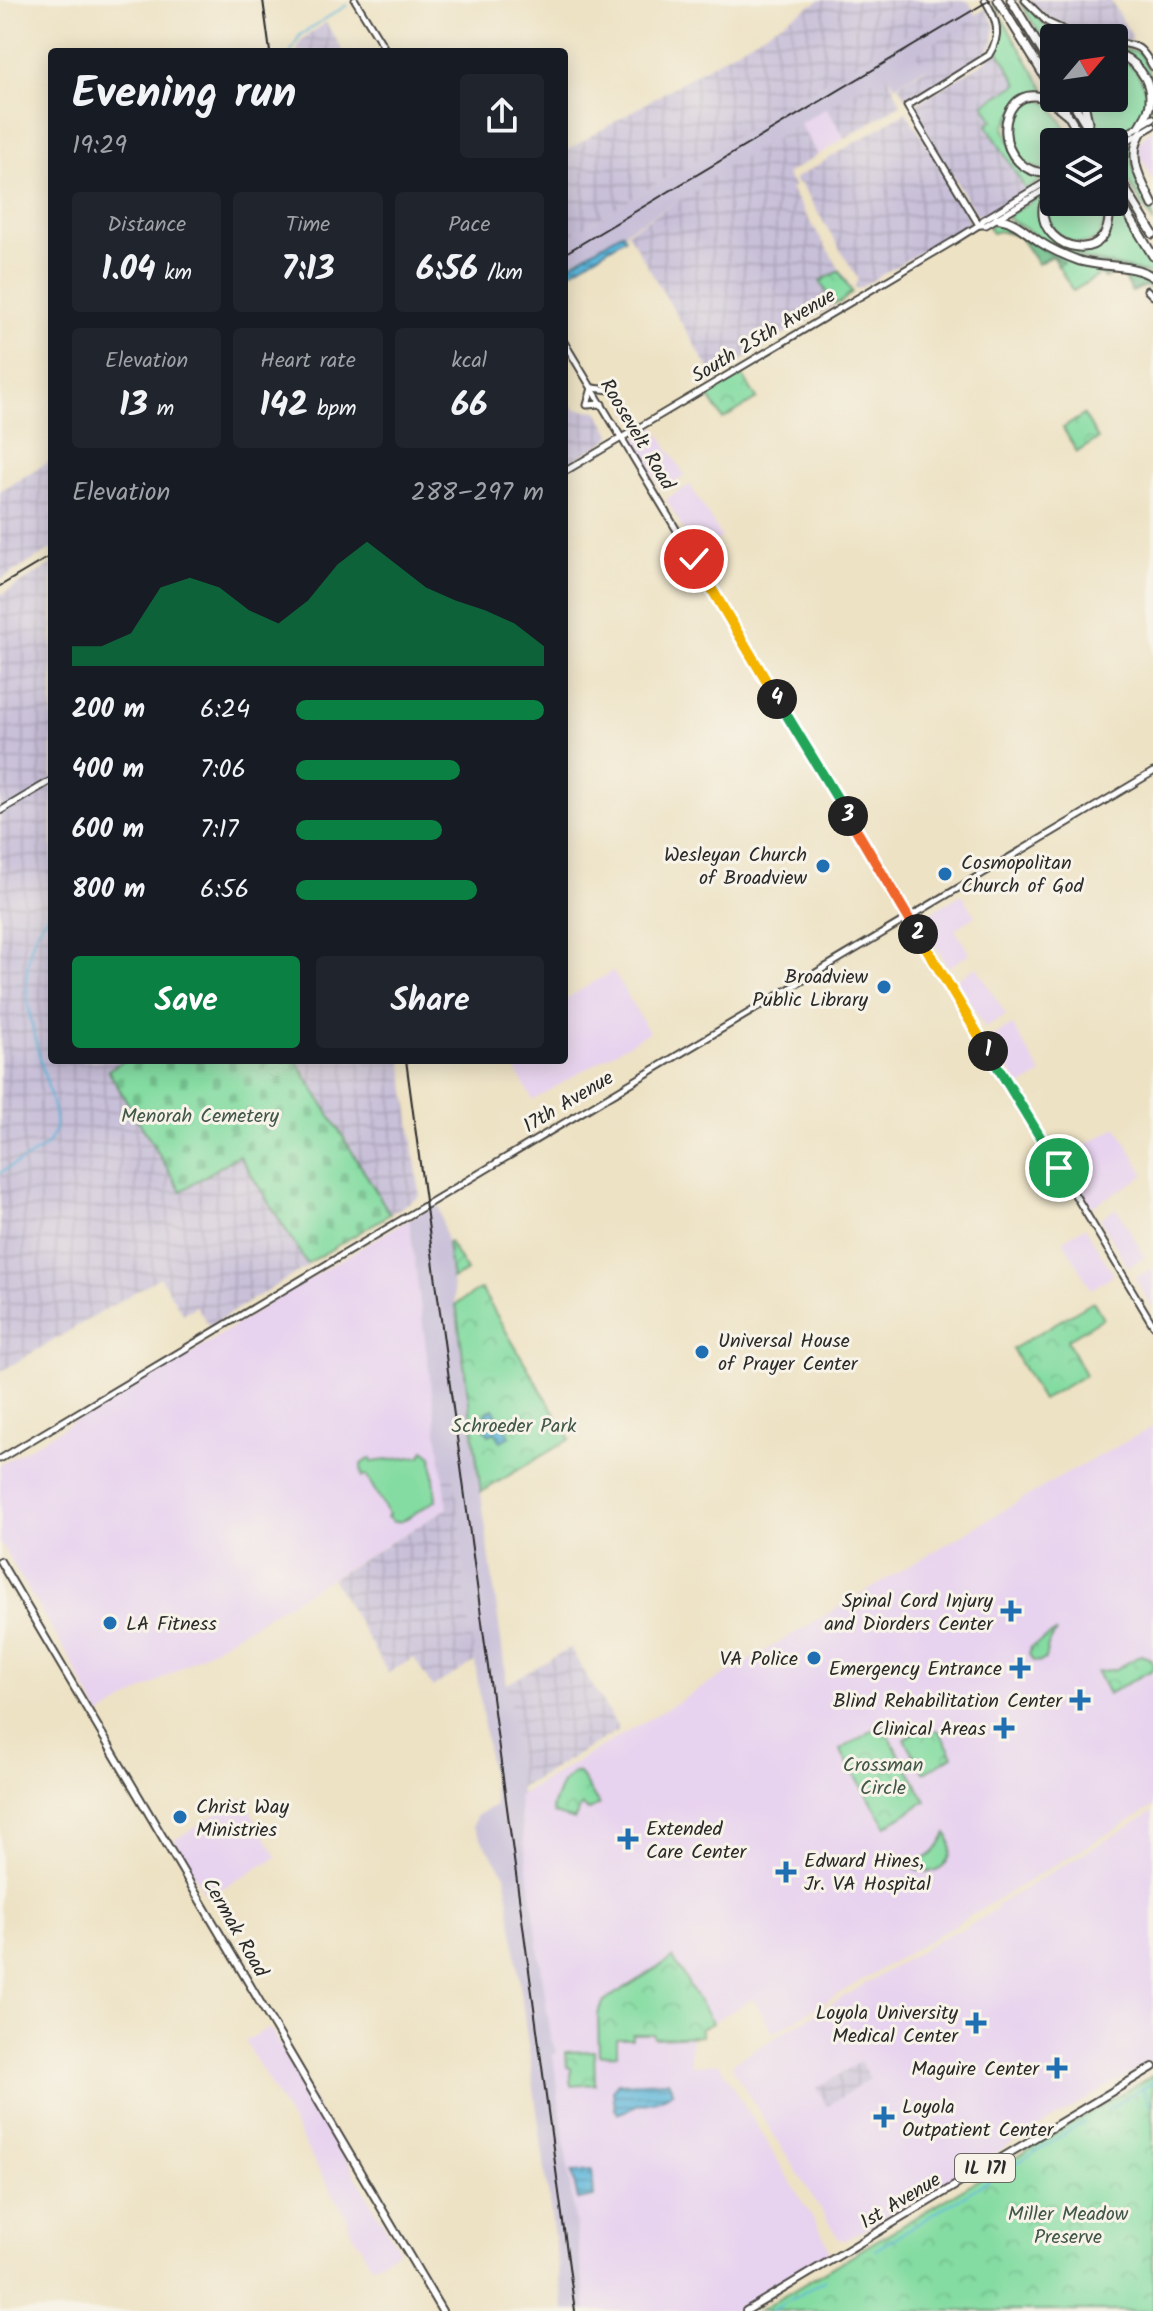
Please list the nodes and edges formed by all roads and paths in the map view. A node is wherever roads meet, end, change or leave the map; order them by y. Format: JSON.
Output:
{"nodes":[{"id":1,"x":355,"y":0,"type":"edge"},
{"id":2,"x":985,"y":0,"type":"edge"},
{"id":3,"x":998,"y":0,"type":"edge"},
{"id":4,"x":1011,"y":0,"type":"edge"},
{"id":5,"x":1025,"y":0,"type":"edge"},
{"id":6,"x":1051,"y":24,"type":"edge"},
{"id":7,"x":1128,"y":44,"type":"edge"},
{"id":8,"x":385,"y":48,"type":"edge"},
{"id":9,"x":1040,"y":48,"type":"edge"},
{"id":10,"x":1128,"y":59,"type":"edge"},
{"id":11,"x":1153,"y":67,"type":"edge"},
{"id":12,"x":1040,"y":69,"type":"edge"},
{"id":13,"x":1079,"y":112,"type":"edge"},
{"id":14,"x":1086,"y":112,"type":"edge"},
{"id":15,"x":1067,"y":114,"type":"joint"},
{"id":16,"x":1153,"y":118,"type":"edge"},
{"id":17,"x":1153,"y":126,"type":"edge"},
{"id":18,"x":1076,"y":128,"type":"edge"},
{"id":19,"x":1089,"y":128,"type":"joint"},
{"id":20,"x":1140,"y":130,"type":"junction"},
{"id":21,"x":1128,"y":137,"type":"edge"},
{"id":22,"x":1040,"y":173,"type":"edge"},
{"id":23,"x":1040,"y":184,"type":"edge"},
{"id":24,"x":1040,"y":193,"type":"edge"},
{"id":25,"x":1128,"y":193,"type":"edge"},
{"id":26,"x":1153,"y":205,"type":"edge"},
{"id":27,"x":1128,"y":214,"type":"edge"},
{"id":28,"x":1044,"y":216,"type":"edge"},
{"id":29,"x":1109,"y":216,"type":"edge"},
{"id":30,"x":997,"y":218,"type":"junction"},
{"id":31,"x":979,"y":225,"type":"junction"},
{"id":32,"x":1153,"y":234,"type":"edge"},
{"id":33,"x":1153,"y":256,"type":"edge"},
{"id":34,"x":1153,"y":277,"type":"edge"},
{"id":35,"x":1147,"y":290,"type":"dead end"},
{"id":36,"x":1153,"y":296,"type":"edge"},
{"id":37,"x":568,"y":349,"type":"edge"},
{"id":38,"x":592,"y":388,"type":"junction"},
{"id":39,"x":602,"y":404,"type":"junction"},
{"id":40,"x":622,"y":438,"type":"junction"},
{"id":41,"x":568,"y":470,"type":"edge"},
{"id":42,"x":1153,"y":772,"type":"edge"},
{"id":43,"x":48,"y":782,"type":"edge"},
{"id":44,"x":0,"y":811,"type":"edge"},
{"id":45,"x":908,"y":918,"type":"junction"},
{"id":46,"x":1153,"y":1325,"type":"edge"},
{"id":47,"x":0,"y":1459,"type":"edge"},
{"id":48,"x":0,"y":1561,"type":"edge"},
{"id":49,"x":1153,"y":2067,"type":"edge"},
{"id":50,"x":442,"y":2311,"type":"edge"},
{"id":51,"x":746,"y":2311,"type":"edge"}],
"edges":[{"from":1,"to":8,"type":"main road"},
{"from":2,"to":31,"type":"main road"},
{"from":3,"to":12,"type":"highway"},
{"from":4,"to":9,"type":"highway"},
{"from":5,"to":6,"type":"main road"},
{"from":7,"to":11,"type":"main road"},
{"from":10,"to":20,"type":"highway"},
{"from":13,"to":19,"type":"highway"},
{"from":14,"to":19,"type":"highway"},
{"from":15,"to":18,"type":"highway"},
{"from":15,"to":22,"type":"highway"},
{"from":16,"to":20,"type":"main road"},
{"from":17,"to":20,"type":"main road"},
{"from":20,"to":21,"type":"main road"},
{"from":20,"to":26,"type":"highway"},
{"from":23,"to":31,"type":"main road","name":"South 25th Avenue"},
{"from":24,"to":30,"type":"main road","name":"South 25th Avenue"},
{"from":25,"to":32,"type":"highway"},
{"from":27,"to":33,"type":"highway"},
{"from":28,"to":29,"type":"highway"},
{"from":30,"to":31,"type":"main road","name":"South 25th Avenue"},
{"from":30,"to":34,"type":"highway"},
{"from":31,"to":40,"type":"main road","name":"South 25th Avenue"},
{"from":35,"to":36,"type":"main road"},
{"from":37,"to":38,"type":"main road","name":"Roosevelt Road"},
{"from":38,"to":39,"type":"main road","name":"Roosevelt Road"},
{"from":38,"to":39,"type":"main road"},
{"from":38,"to":39,"type":"main road"},
{"from":39,"to":40,"type":"main road","name":"Roosevelt Road"},
{"from":40,"to":41,"type":"main road","name":"South 25th Avenue"},
{"from":40,"to":45,"type":"main road","name":"Roosevelt Road"},
{"from":42,"to":45,"type":"main road","name":"17th Avenue"},
{"from":43,"to":44,"type":"main road"},
{"from":45,"to":46,"type":"main road","name":"Roosevelt Road"},
{"from":45,"to":47,"type":"main road","name":"17th Avenue"},
{"from":48,"to":50,"type":"main road","name":"Cermak Road"},
{"from":49,"to":51,"type":"main road","name":"1st Avenue","number":"IL 171"}]}
